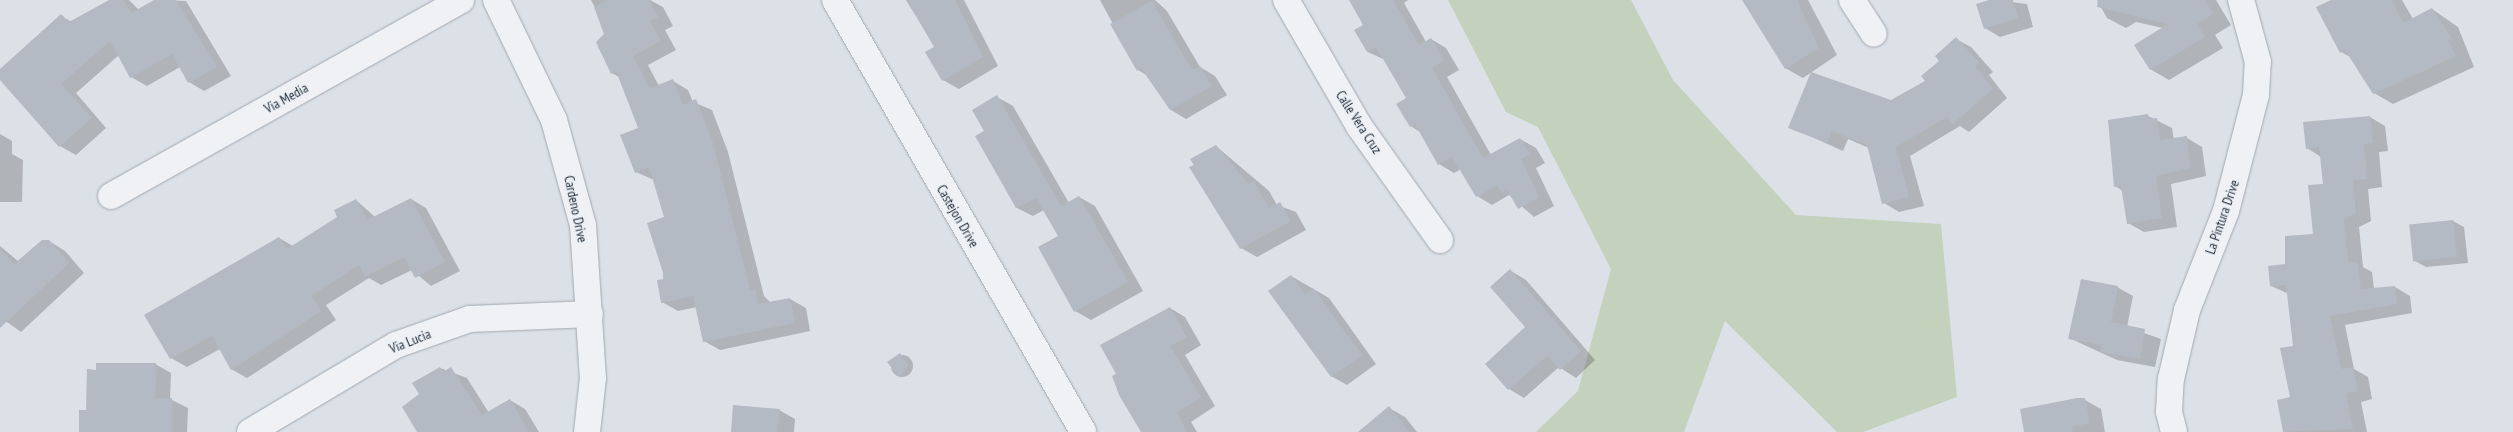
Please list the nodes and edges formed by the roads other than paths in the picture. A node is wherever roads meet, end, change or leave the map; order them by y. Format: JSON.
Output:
{"nodes":[{"id":1,"x":461,"y":0,"type":"edge"},
{"id":2,"x":496,"y":0,"type":"edge"},
{"id":3,"x":834,"y":0,"type":"edge"},
{"id":4,"x":1286,"y":0,"type":"edge"},
{"id":5,"x":1852,"y":0,"type":"edge"},
{"id":6,"x":2242,"y":0,"type":"edge"},
{"id":7,"x":1874,"y":34,"type":"dead end"},
{"id":8,"x":111,"y":196,"type":"dead end"},
{"id":9,"x":1440,"y":240,"type":"dead end"},
{"id":10,"x":590,"y":314,"type":"junction"},
{"id":11,"x":250,"y":432,"type":"edge"},
{"id":12,"x":587,"y":432,"type":"edge"},
{"id":13,"x":1083,"y":432,"type":"edge"},
{"id":14,"x":2174,"y":432,"type":"edge"}],
"edges":[{"from":1,"to":8,"type":"street","name":"Via Media"},
{"from":2,"to":10,"type":"street","name":"Cardeno Drive"},
{"from":3,"to":13,"type":"street","name":"Castejon Drive"},
{"from":4,"to":9,"type":"street","name":"Calle Vera Cruz"},
{"from":5,"to":7,"type":"street"},
{"from":6,"to":14,"type":"street","name":"La Pintura Drive"},
{"from":10,"to":11,"type":"street","name":"Via Lucia"},
{"from":10,"to":12,"type":"street","name":"Cardeno Drive"}]}
